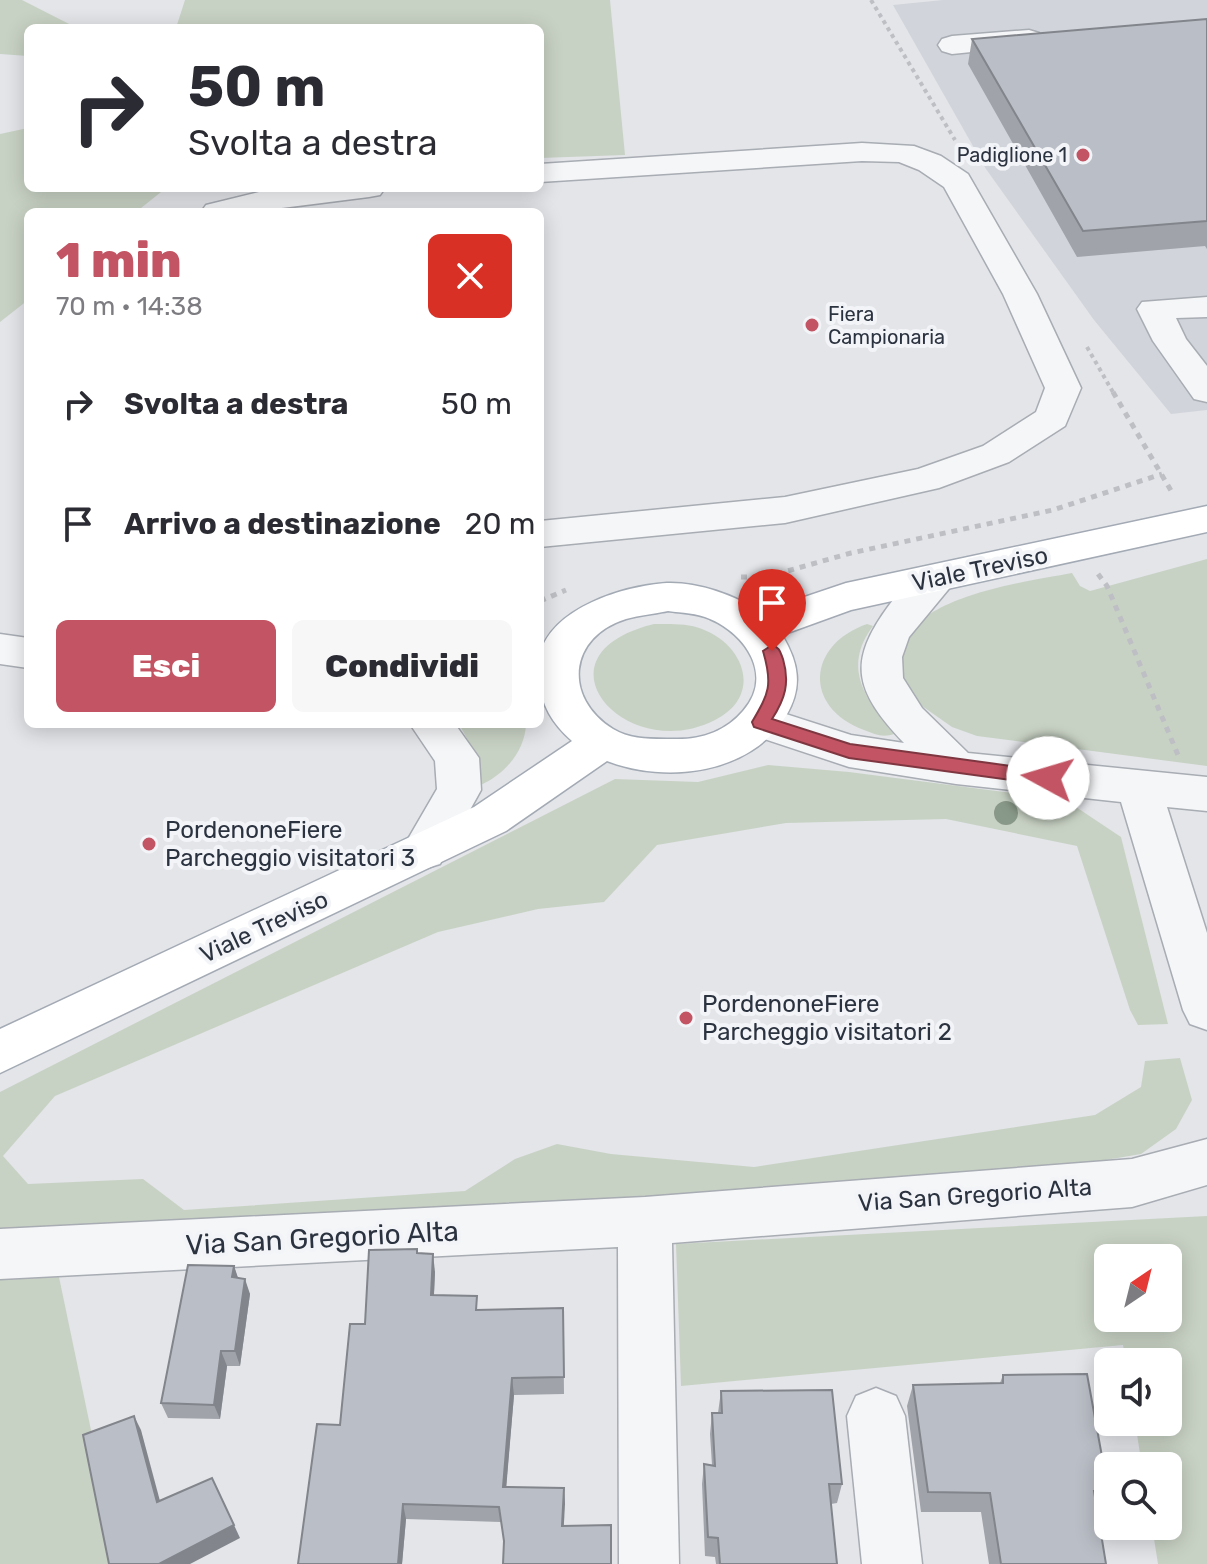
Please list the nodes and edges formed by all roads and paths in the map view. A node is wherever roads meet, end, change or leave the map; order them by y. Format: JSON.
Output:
{"nodes":[{"id":1,"x":1057,"y":37,"type":"edge"},
{"id":2,"x":952,"y":45,"type":"dead end"},
{"id":3,"x":544,"y":173,"type":"edge"},
{"id":4,"x":348,"y":192,"type":"edge"},
{"id":5,"x":284,"y":204,"type":"edge"},
{"id":6,"x":231,"y":208,"type":"edge"},
{"id":7,"x":1207,"y":307,"type":"edge"},
{"id":8,"x":1207,"y":391,"type":"edge"},
{"id":9,"x":1162,"y":474,"type":"dead end"},
{"id":10,"x":1053,"y":510,"type":"junction"},
{"id":11,"x":1207,"y":519,"type":"edge"},
{"id":12,"x":544,"y":534,"type":"edge"},
{"id":13,"x":1078,"y":548,"type":"junction"},
{"id":14,"x":739,"y":577,"type":"dead end"},
{"id":15,"x":937,"y":579,"type":"junction"},
{"id":16,"x":578,"y":586,"type":"dead end"},
{"id":17,"x":544,"y":599,"type":"edge"},
{"id":18,"x":756,"y":630,"type":"junction"},
{"id":19,"x":551,"y":646,"type":"edge"},
{"id":20,"x":0,"y":649,"type":"edge"},
{"id":21,"x":24,"y":652,"type":"edge"},
{"id":22,"x":761,"y":722,"type":"junction"},
{"id":23,"x":434,"y":728,"type":"edge"},
{"id":24,"x":603,"y":742,"type":"junction"},
{"id":25,"x":956,"y":768,"type":"junction"},
{"id":26,"x":1139,"y":788,"type":"junction"},
{"id":27,"x":1200,"y":793,"type":"edge"},
{"id":28,"x":424,"y":851,"type":"junction"},
{"id":29,"x":1207,"y":1010,"type":"edge"},
{"id":30,"x":0,"y":1052,"type":"edge"},
{"id":31,"x":1207,"y":1162,"type":"edge"},
{"id":32,"x":645,"y":1221,"type":"junction"},
{"id":33,"x":0,"y":1254,"type":"edge"},
{"id":34,"x":876,"y":1416,"type":"dead end"},
{"id":35,"x":649,"y":1564,"type":"edge"},
{"id":36,"x":892,"y":1564,"type":"edge"}],
"edges":[{"from":1,"to":2,"type":"street"},
{"from":3,"to":12,"type":"street"},
{"from":4,"to":5,"type":"street"},
{"from":5,"to":6,"type":"street"},
{"from":7,"to":8,"type":"street"},
{"from":9,"to":10,"type":"path"},
{"from":10,"to":13,"type":"path"},
{"from":10,"to":14,"type":"path"},
{"from":11,"to":13,"type":"main road","name":"Viale Treviso"},
{"from":13,"to":15,"type":"main road","name":"Viale Treviso"},
{"from":13,"to":27,"type":"path"},
{"from":15,"to":18,"type":"main road","name":"Viale Treviso"},
{"from":15,"to":25,"type":"street"},
{"from":16,"to":17,"type":"path"},
{"from":18,"to":19,"type":"main road"},
{"from":18,"to":22,"type":"main road"},
{"from":19,"to":24,"type":"main road"},
{"from":20,"to":21,"type":"street"},
{"from":22,"to":24,"type":"main road"},
{"from":22,"to":25,"type":"street"},
{"from":23,"to":28,"type":"street"},
{"from":24,"to":28,"type":"main road","name":"Viale Treviso"},
{"from":25,"to":26,"type":"street"},
{"from":26,"to":27,"type":"street"},
{"from":26,"to":29,"type":"street"},
{"from":28,"to":30,"type":"main road","name":"Viale Treviso"},
{"from":31,"to":32,"type":"street","name":"Via San Gregorio Alta"},
{"from":32,"to":33,"type":"street","name":"Via San Gregorio Alta"},
{"from":32,"to":35,"type":"street"},
{"from":34,"to":36,"type":"street"}]}
